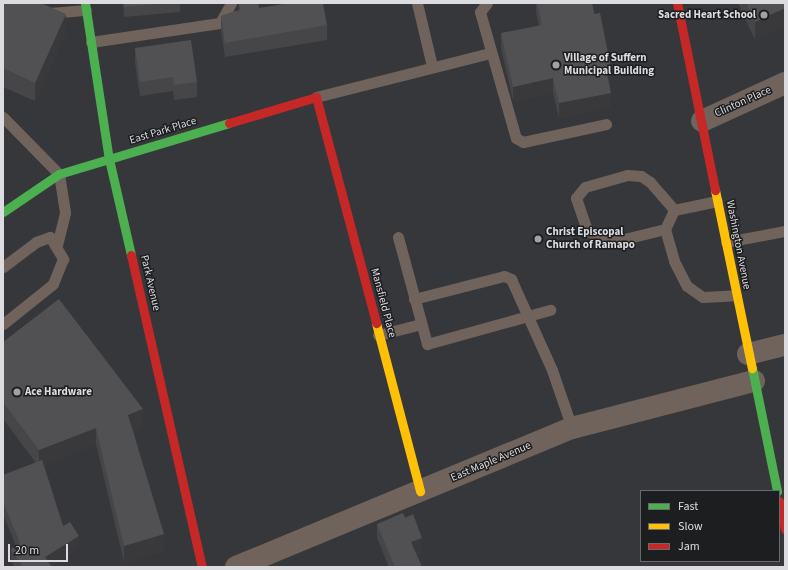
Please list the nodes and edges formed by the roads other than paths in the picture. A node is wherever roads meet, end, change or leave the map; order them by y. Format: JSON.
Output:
{"nodes":[{"id":1,"x":231,"y":3,"type":"edge"},
{"id":2,"x":417,"y":3,"type":"edge"},
{"id":3,"x":487,"y":3,"type":"edge"},
{"id":4,"x":677,"y":3,"type":"edge"},
{"id":5,"x":86,"y":7,"type":"edge"},
{"id":6,"x":40,"y":11,"type":"edge"},
{"id":7,"x":91,"y":42,"type":"junction"},
{"id":8,"x":490,"y":54,"type":"junction"},
{"id":9,"x":432,"y":66,"type":"junction"},
{"id":10,"x":785,"y":83,"type":"edge"},
{"id":11,"x":316,"y":97,"type":"junction"},
{"id":12,"x":3,"y":117,"type":"edge"},
{"id":13,"x":702,"y":121,"type":"junction"},
{"id":14,"x":606,"y":124,"type":"dead end"},
{"id":15,"x":109,"y":159,"type":"junction"},
{"id":16,"x":59,"y":174,"type":"junction"},
{"id":17,"x":717,"y":201,"type":"junction"},
{"id":18,"x":674,"y":210,"type":"junction"},
{"id":19,"x":3,"y":212,"type":"edge"},
{"id":20,"x":665,"y":229,"type":"junction"},
{"id":21,"x":785,"y":231,"type":"edge"},
{"id":22,"x":398,"y":236,"type":"dead end"},
{"id":23,"x":726,"y":242,"type":"junction"},
{"id":24,"x":58,"y":244,"type":"junction"},
{"id":25,"x":3,"y":267,"type":"edge"},
{"id":26,"x":736,"y":295,"type":"junction"},
{"id":27,"x":414,"y":298,"type":"junction"},
{"id":28,"x":550,"y":310,"type":"dead end"},
{"id":29,"x":527,"y":315,"type":"junction"},
{"id":30,"x":3,"y":324,"type":"edge"},
{"id":31,"x":421,"y":324,"type":"junction"},
{"id":32,"x":378,"y":335,"type":"junction"},
{"id":33,"x":785,"y":345,"type":"edge"},
{"id":34,"x":748,"y":354,"type":"junction"},
{"id":35,"x":754,"y":382,"type":"junction"},
{"id":36,"x":572,"y":428,"type":"junction"},
{"id":37,"x":777,"y":490,"type":"edge"},
{"id":38,"x":420,"y":492,"type":"junction"},
{"id":39,"x":780,"y":506,"type":"edge"},
{"id":40,"x":785,"y":529,"type":"edge"},
{"id":41,"x":202,"y":567,"type":"edge"},
{"id":42,"x":236,"y":567,"type":"edge"}],
"edges":[{"from":1,"to":7,"type":"lane"},
{"from":2,"to":9,"type":"lane"},
{"from":3,"to":8,"type":"lane"},
{"from":4,"to":13,"type":"street","name":"Washington Avenue"},
{"from":5,"to":6,"type":"lane"},
{"from":5,"to":7,"type":"street","name":"Park Avenue"},
{"from":7,"to":15,"type":"street","name":"Park Avenue"},
{"from":8,"to":9,"type":"lane"},
{"from":8,"to":14,"type":"lane"},
{"from":9,"to":11,"type":"lane"},
{"from":10,"to":13,"type":"street","name":"Clinton Place"},
{"from":11,"to":15,"type":"street","name":"East Park Place"},
{"from":11,"to":32,"type":"street","name":"Mansfield Place"},
{"from":12,"to":16,"type":"lane"},
{"from":13,"to":17,"type":"street","name":"Washington Avenue"},
{"from":15,"to":16,"type":"street","name":"East Park Place"},
{"from":15,"to":41,"type":"street","name":"Park Avenue"},
{"from":16,"to":19,"type":"street","name":"East Park Place"},
{"from":16,"to":24,"type":"lane"},
{"from":17,"to":18,"type":"lane"},
{"from":17,"to":23,"type":"street","name":"Washington Avenue"},
{"from":18,"to":20,"type":"lane"},
{"from":18,"to":20,"type":"lane"},
{"from":20,"to":26,"type":"lane"},
{"from":21,"to":23,"type":"lane"},
{"from":22,"to":27,"type":"lane"},
{"from":23,"to":26,"type":"street","name":"Washington Avenue"},
{"from":24,"to":25,"type":"lane"},
{"from":24,"to":30,"type":"lane"},
{"from":26,"to":34,"type":"street","name":"Washington Avenue"},
{"from":27,"to":29,"type":"lane"},
{"from":27,"to":31,"type":"lane"},
{"from":28,"to":29,"type":"lane"},
{"from":29,"to":31,"type":"lane"},
{"from":29,"to":36,"type":"lane"},
{"from":31,"to":32,"type":"lane"},
{"from":32,"to":38,"type":"street","name":"Mansfield Place"},
{"from":33,"to":34,"type":"street"},
{"from":34,"to":35,"type":"street","name":"Washington Avenue"},
{"from":35,"to":36,"type":"street","name":"East Maple Avenue"},
{"from":35,"to":37,"type":"street","name":"Washington Avenue"},
{"from":36,"to":38,"type":"street","name":"East Maple Avenue"},
{"from":38,"to":42,"type":"street","name":"East Maple Avenue"},
{"from":39,"to":40,"type":"street"}]}
